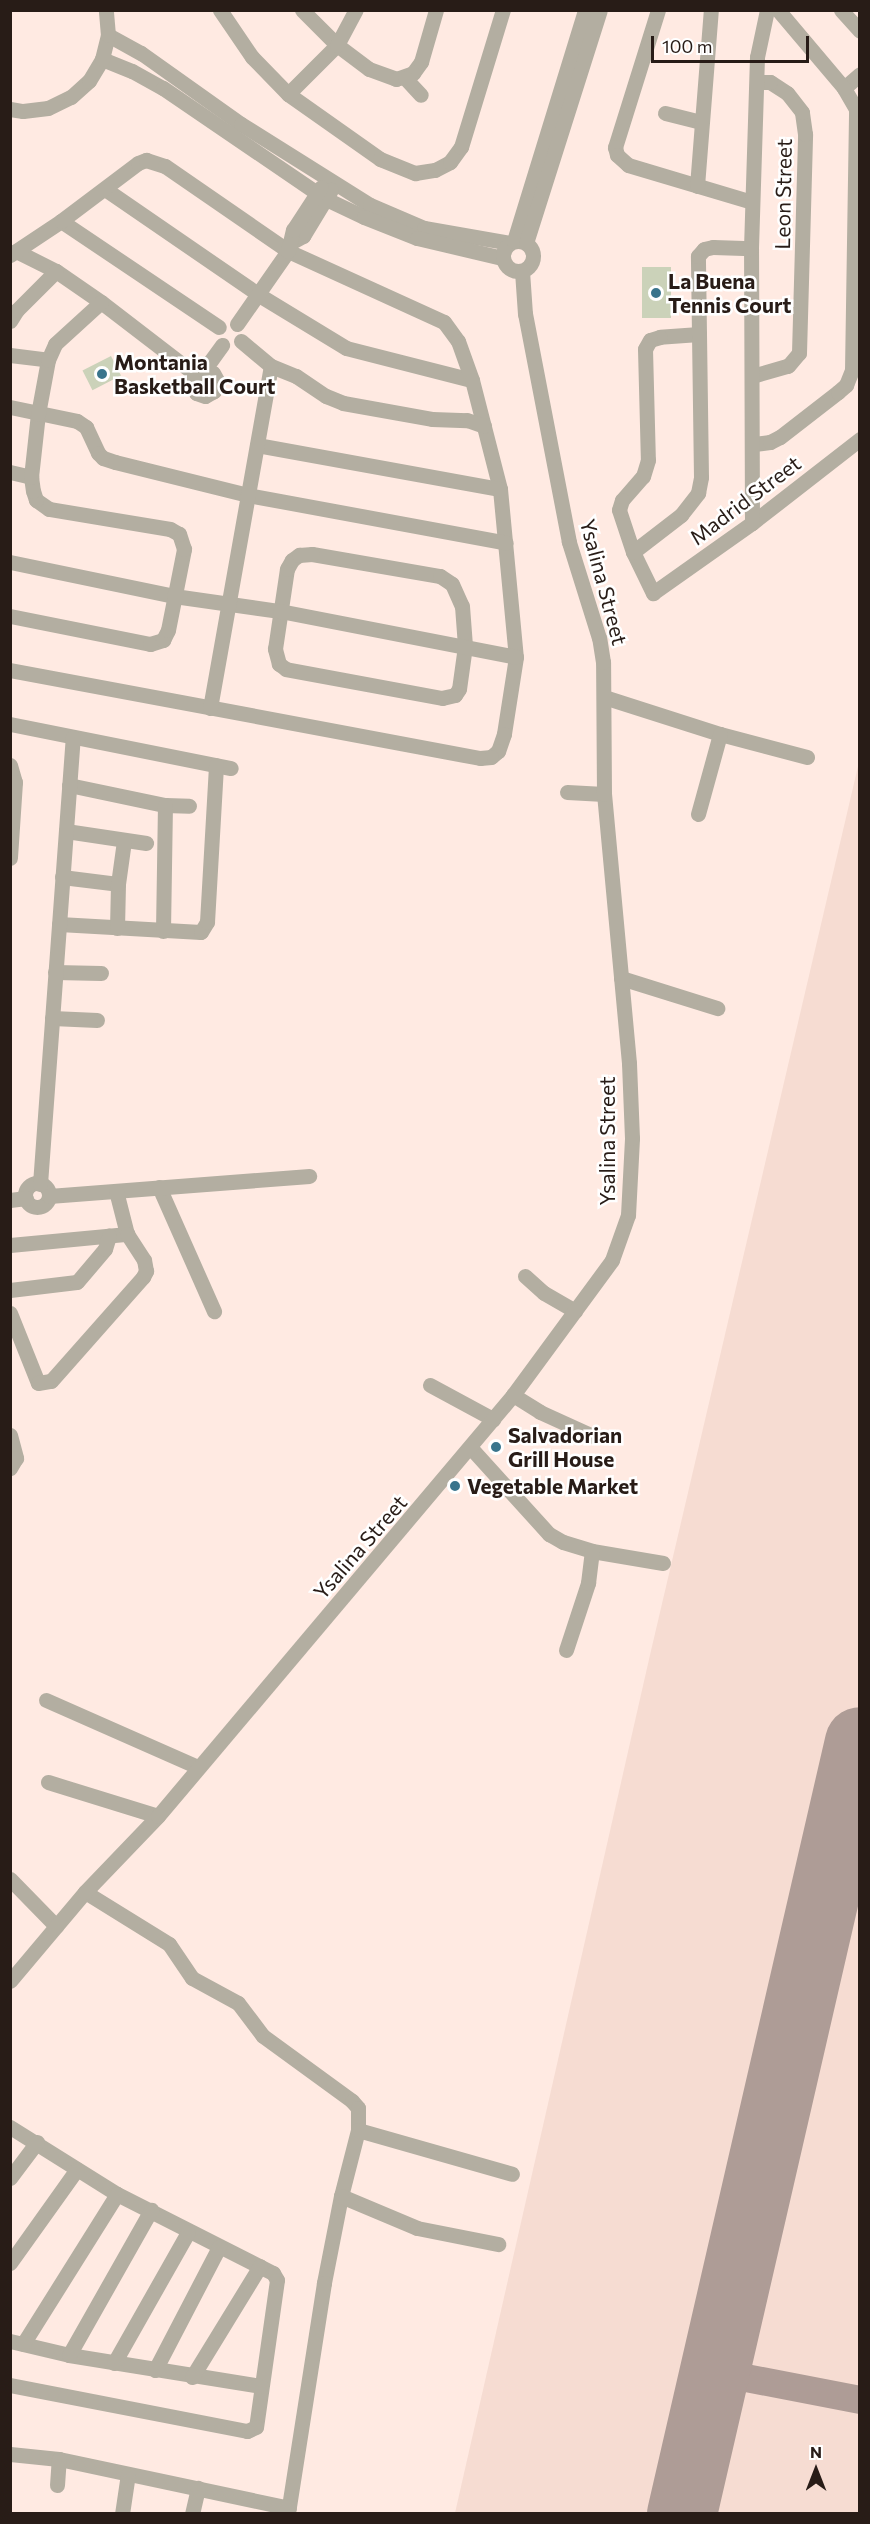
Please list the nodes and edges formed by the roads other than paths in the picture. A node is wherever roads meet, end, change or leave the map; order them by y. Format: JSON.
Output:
{"nodes":[{"id":1,"x":106,"y":10,"type":"edge"},
{"id":2,"x":220,"y":10,"type":"edge"},
{"id":3,"x":302,"y":10,"type":"edge"},
{"id":4,"x":356,"y":10,"type":"edge"},
{"id":5,"x":436,"y":10,"type":"edge"},
{"id":6,"x":502,"y":10,"type":"edge"},
{"id":7,"x":585,"y":10,"type":"edge"},
{"id":8,"x":600,"y":10,"type":"edge"},
{"id":9,"x":658,"y":10,"type":"edge"},
{"id":10,"x":711,"y":10,"type":"edge"},
{"id":11,"x":767,"y":10,"type":"edge"},
{"id":12,"x":778,"y":10,"type":"edge"},
{"id":13,"x":841,"y":10,"type":"edge"},
{"id":14,"x":860,"y":31,"type":"edge"},
{"id":15,"x":108,"y":35,"type":"junction"},
{"id":16,"x":337,"y":45,"type":"junction"},
{"id":17,"x":102,"y":59,"type":"junction"},
{"id":18,"x":860,"y":74,"type":"edge"},
{"id":19,"x":405,"y":78,"type":"junction"},
{"id":20,"x":757,"y":82,"type":"junction"},
{"id":21,"x":844,"y":88,"type":"junction"},
{"id":22,"x":288,"y":93,"type":"junction"},
{"id":23,"x":421,"y":94,"type":"dead end"},
{"id":24,"x":10,"y":109,"type":"edge"},
{"id":25,"x":665,"y":112,"type":"dead end"},
{"id":26,"x":701,"y":122,"type":"junction"},
{"id":27,"x":330,"y":181,"type":"junction"},
{"id":28,"x":697,"y":186,"type":"junction"},
{"id":29,"x":105,"y":189,"type":"junction"},
{"id":30,"x":321,"y":196,"type":"junction"},
{"id":31,"x":753,"y":202,"type":"junction"},
{"id":32,"x":61,"y":221,"type":"junction"},
{"id":33,"x":516,"y":242,"type":"junction"},
{"id":34,"x":290,"y":246,"type":"junction"},
{"id":35,"x":751,"y":248,"type":"junction"},
{"id":36,"x":13,"y":253,"type":"edge"},
{"id":37,"x":502,"y":258,"type":"junction"},
{"id":38,"x":56,"y":271,"type":"junction"},
{"id":39,"x":522,"y":271,"type":"junction"},
{"id":40,"x":259,"y":295,"type":"junction"},
{"id":41,"x":101,"y":302,"type":"junction"},
{"id":42,"x":10,"y":321,"type":"edge"},
{"id":43,"x":237,"y":324,"type":"junction"},
{"id":44,"x":219,"y":327,"type":"junction"},
{"id":45,"x":699,"y":334,"type":"junction"},
{"id":46,"x":241,"y":341,"type":"junction"},
{"id":47,"x":222,"y":345,"type":"junction"},
{"id":48,"x":10,"y":355,"type":"edge"},
{"id":49,"x":48,"y":360,"type":"junction"},
{"id":50,"x":271,"y":366,"type":"junction"},
{"id":51,"x":752,"y":376,"type":"junction"},
{"id":52,"x":472,"y":380,"type":"junction"},
{"id":53,"x":10,"y":407,"type":"edge"},
{"id":54,"x":38,"y":414,"type":"junction"},
{"id":55,"x":484,"y":426,"type":"junction"},
{"id":56,"x":860,"y":439,"type":"edge"},
{"id":57,"x":754,"y":444,"type":"junction"},
{"id":58,"x":257,"y":445,"type":"junction"},
{"id":59,"x":10,"y":472,"type":"edge"},
{"id":60,"x":31,"y":477,"type":"junction"},
{"id":61,"x":500,"y":489,"type":"junction"},
{"id":62,"x":248,"y":495,"type":"junction"},
{"id":63,"x":752,"y":523,"type":"junction"},
{"id":64,"x":506,"y":543,"type":"junction"},
{"id":65,"x":633,"y":552,"type":"junction"},
{"id":66,"x":10,"y":562,"type":"edge"},
{"id":67,"x":174,"y":596,"type":"junction"},
{"id":68,"x":227,"y":605,"type":"junction"},
{"id":69,"x":280,"y":610,"type":"junction"},
{"id":70,"x":10,"y":616,"type":"edge"},
{"id":71,"x":465,"y":645,"type":"junction"},
{"id":72,"x":516,"y":657,"type":"junction"},
{"id":73,"x":10,"y":670,"type":"edge"},
{"id":74,"x":604,"y":697,"type":"junction"},
{"id":75,"x":210,"y":708,"type":"junction"},
{"id":76,"x":10,"y":724,"type":"edge"},
{"id":77,"x":720,"y":734,"type":"junction"},
{"id":78,"x":73,"y":737,"type":"junction"},
{"id":79,"x":807,"y":757,"type":"dead end"},
{"id":80,"x":10,"y":765,"type":"edge"},
{"id":81,"x":69,"y":785,"type":"junction"},
{"id":82,"x":567,"y":792,"type":"dead end"},
{"id":83,"x":604,"y":794,"type":"junction"},
{"id":84,"x":165,"y":805,"type":"junction"},
{"id":85,"x":189,"y":806,"type":"dead end"},
{"id":86,"x":698,"y":814,"type":"dead end"},
{"id":87,"x":66,"y":831,"type":"junction"},
{"id":88,"x":124,"y":841,"type":"junction"},
{"id":89,"x":146,"y":843,"type":"dead end"},
{"id":90,"x":10,"y":858,"type":"edge"},
{"id":91,"x":62,"y":877,"type":"junction"},
{"id":92,"x":118,"y":884,"type":"junction"},
{"id":93,"x":59,"y":924,"type":"junction"},
{"id":94,"x":117,"y":928,"type":"junction"},
{"id":95,"x":163,"y":931,"type":"junction"},
{"id":96,"x":55,"y":972,"type":"junction"},
{"id":97,"x":101,"y":973,"type":"dead end"},
{"id":98,"x":621,"y":978,"type":"junction"},
{"id":99,"x":717,"y":1008,"type":"dead end"},
{"id":100,"x":52,"y":1018,"type":"junction"},
{"id":101,"x":98,"y":1020,"type":"dead end"},
{"id":102,"x":309,"y":1176,"type":"dead end"},
{"id":103,"x":159,"y":1187,"type":"junction"},
{"id":104,"x":45,"y":1190,"type":"junction"},
{"id":105,"x":116,"y":1191,"type":"junction"},
{"id":106,"x":18,"y":1199,"type":"edge"},
{"id":107,"x":128,"y":1234,"type":"junction"},
{"id":108,"x":109,"y":1236,"type":"junction"},
{"id":109,"x":10,"y":1245,"type":"edge"},
{"id":110,"x":525,"y":1276,"type":"dead end"},
{"id":111,"x":10,"y":1290,"type":"edge"},
{"id":112,"x":214,"y":1311,"type":"dead end"},
{"id":113,"x":575,"y":1311,"type":"junction"},
{"id":114,"x":10,"y":1313,"type":"edge"},
{"id":115,"x":430,"y":1385,"type":"dead end"},
{"id":116,"x":513,"y":1395,"type":"junction"},
{"id":117,"x":493,"y":1419,"type":"junction"},
{"id":118,"x":593,"y":1436,"type":"dead end"},
{"id":119,"x":11,"y":1437,"type":"edge"},
{"id":120,"x":470,"y":1447,"type":"junction"},
{"id":121,"x":10,"y":1468,"type":"edge"},
{"id":122,"x":592,"y":1551,"type":"junction"},
{"id":123,"x":663,"y":1563,"type":"dead end"},
{"id":124,"x":566,"y":1650,"type":"dead end"},
{"id":125,"x":46,"y":1700,"type":"dead end"},
{"id":126,"x":198,"y":1767,"type":"junction"},
{"id":127,"x":48,"y":1782,"type":"dead end"},
{"id":128,"x":158,"y":1816,"type":"junction"},
{"id":129,"x":10,"y":1879,"type":"edge"},
{"id":130,"x":85,"y":1892,"type":"junction"},
{"id":131,"x":56,"y":1926,"type":"junction"},
{"id":132,"x":10,"y":1981,"type":"edge"},
{"id":133,"x":10,"y":2127,"type":"edge"},
{"id":134,"x":358,"y":2130,"type":"junction"},
{"id":135,"x":37,"y":2142,"type":"junction"},
{"id":136,"x":77,"y":2169,"type":"junction"},
{"id":137,"x":512,"y":2174,"type":"dead end"},
{"id":138,"x":10,"y":2178,"type":"edge"},
{"id":139,"x":117,"y":2194,"type":"junction"},
{"id":140,"x":341,"y":2196,"type":"junction"},
{"id":141,"x":151,"y":2210,"type":"junction"},
{"id":142,"x":188,"y":2232,"type":"junction"},
{"id":143,"x":498,"y":2244,"type":"dead end"},
{"id":144,"x":219,"y":2247,"type":"junction"},
{"id":145,"x":10,"y":2264,"type":"edge"},
{"id":146,"x":260,"y":2266,"type":"junction"},
{"id":147,"x":17,"y":2343,"type":"edge"},
{"id":148,"x":69,"y":2355,"type":"junction"},
{"id":149,"x":114,"y":2363,"type":"junction"},
{"id":150,"x":155,"y":2370,"type":"junction"},
{"id":151,"x":192,"y":2376,"type":"junction"},
{"id":152,"x":10,"y":2385,"type":"edge"},
{"id":153,"x":261,"y":2386,"type":"junction"},
{"id":154,"x":10,"y":2454,"type":"edge"},
{"id":155,"x":59,"y":2459,"type":"junction"},
{"id":156,"x":128,"y":2474,"type":"junction"},
{"id":157,"x":57,"y":2485,"type":"dead end"},
{"id":158,"x":198,"y":2488,"type":"junction"},
{"id":159,"x":262,"y":2507,"type":"edge"},
{"id":160,"x":289,"y":2511,"type":"edge"},
{"id":161,"x":122,"y":2514,"type":"edge"},
{"id":162,"x":192,"y":2514,"type":"edge"}],
"edges":[{"from":1,"to":15,"type":"street"},
{"from":2,"to":22,"type":"street"},
{"from":3,"to":16,"type":"street"},
{"from":4,"to":16,"type":"street"},
{"from":5,"to":19,"type":"street"},
{"from":6,"to":22,"type":"street"},
{"from":7,"to":33,"type":"street"},
{"from":8,"to":33,"type":"street"},
{"from":9,"to":28,"type":"street"},
{"from":10,"to":26,"type":"street"},
{"from":11,"to":20,"type":"street"},
{"from":12,"to":21,"type":"street"},
{"from":13,"to":14,"type":"street"},
{"from":15,"to":17,"type":"street"},
{"from":15,"to":27,"type":"street"},
{"from":16,"to":19,"type":"street"},
{"from":16,"to":22,"type":"street"},
{"from":17,"to":24,"type":"street"},
{"from":17,"to":30,"type":"street"},
{"from":18,"to":21,"type":"street"},
{"from":19,"to":23,"type":"street"},
{"from":20,"to":31,"type":"street"},
{"from":20,"to":51,"type":"street","name":"Leon Street"},
{"from":21,"to":57,"type":"street"},
{"from":25,"to":26,"type":"street"},
{"from":26,"to":28,"type":"street"},
{"from":27,"to":30,"type":"street"},
{"from":27,"to":33,"type":"street"},
{"from":28,"to":31,"type":"street"},
{"from":29,"to":32,"type":"street"},
{"from":29,"to":34,"type":"street"},
{"from":29,"to":40,"type":"street"},
{"from":30,"to":34,"type":"street"},
{"from":30,"to":37,"type":"street"},
{"from":31,"to":35,"type":"street"},
{"from":32,"to":36,"type":"street"},
{"from":32,"to":44,"type":"street"},
{"from":33,"to":37,"type":"street"},
{"from":33,"to":39,"type":"street"},
{"from":34,"to":40,"type":"street"},
{"from":34,"to":52,"type":"street"},
{"from":35,"to":45,"type":"street"},
{"from":35,"to":51,"type":"street"},
{"from":36,"to":38,"type":"street"},
{"from":37,"to":39,"type":"street"},
{"from":38,"to":41,"type":"street"},
{"from":38,"to":42,"type":"street"},
{"from":39,"to":74,"type":"street","name":"Ysalina Street"},
{"from":40,"to":43,"type":"street"},
{"from":40,"to":52,"type":"street"},
{"from":41,"to":47,"type":"street"},
{"from":41,"to":49,"type":"street"},
{"from":43,"to":44,"type":"street"},
{"from":43,"to":46,"type":"street"},
{"from":44,"to":47,"type":"street"},
{"from":45,"to":65,"type":"street"},
{"from":45,"to":65,"type":"street"},
{"from":46,"to":47,"type":"street"},
{"from":46,"to":50,"type":"street"},
{"from":48,"to":49,"type":"street"},
{"from":49,"to":54,"type":"street"},
{"from":50,"to":55,"type":"street"},
{"from":50,"to":58,"type":"street"},
{"from":51,"to":57,"type":"street"},
{"from":52,"to":55,"type":"street"},
{"from":53,"to":54,"type":"street"},
{"from":54,"to":60,"type":"street"},
{"from":54,"to":62,"type":"street"},
{"from":55,"to":61,"type":"street"},
{"from":56,"to":63,"type":"street","name":"Madrid Street"},
{"from":57,"to":63,"type":"street"},
{"from":58,"to":61,"type":"street"},
{"from":58,"to":62,"type":"street"},
{"from":59,"to":60,"type":"street"},
{"from":60,"to":67,"type":"street"},
{"from":61,"to":64,"type":"street"},
{"from":62,"to":64,"type":"street"},
{"from":62,"to":68,"type":"street"},
{"from":63,"to":65,"type":"street","name":"Madrid Street"},
{"from":64,"to":72,"type":"street"},
{"from":66,"to":67,"type":"street"},
{"from":67,"to":68,"type":"street"},
{"from":67,"to":70,"type":"street"},
{"from":68,"to":69,"type":"street"},
{"from":68,"to":75,"type":"street"},
{"from":69,"to":71,"type":"street"},
{"from":69,"to":71,"type":"street"},
{"from":69,"to":71,"type":"street"},
{"from":71,"to":72,"type":"street"},
{"from":72,"to":75,"type":"street"},
{"from":73,"to":75,"type":"street"},
{"from":74,"to":77,"type":"street"},
{"from":74,"to":83,"type":"street","name":"Ysalina Street"},
{"from":76,"to":78,"type":"street"},
{"from":77,"to":79,"type":"street"},
{"from":77,"to":86,"type":"street"},
{"from":78,"to":81,"type":"street"},
{"from":78,"to":95,"type":"street"},
{"from":80,"to":90,"type":"street"},
{"from":81,"to":84,"type":"street"},
{"from":81,"to":87,"type":"street"},
{"from":82,"to":83,"type":"street"},
{"from":83,"to":98,"type":"street","name":"Ysalina Street"},
{"from":84,"to":85,"type":"street"},
{"from":84,"to":95,"type":"street"},
{"from":87,"to":88,"type":"street"},
{"from":87,"to":91,"type":"street"},
{"from":88,"to":89,"type":"street"},
{"from":88,"to":92,"type":"street"},
{"from":91,"to":92,"type":"street"},
{"from":91,"to":93,"type":"street"},
{"from":92,"to":94,"type":"street"},
{"from":93,"to":94,"type":"street"},
{"from":93,"to":96,"type":"street"},
{"from":94,"to":95,"type":"street"},
{"from":96,"to":97,"type":"street"},
{"from":96,"to":100,"type":"street"},
{"from":98,"to":99,"type":"street"},
{"from":98,"to":113,"type":"street","name":"Ysalina Street"},
{"from":100,"to":101,"type":"street"},
{"from":100,"to":104,"type":"street"},
{"from":102,"to":103,"type":"street"},
{"from":103,"to":105,"type":"street"},
{"from":103,"to":112,"type":"street"},
{"from":104,"to":105,"type":"street"},
{"from":104,"to":106,"type":"street"},
{"from":105,"to":107,"type":"street"},
{"from":107,"to":108,"type":"street"},
{"from":107,"to":114,"type":"street"},
{"from":108,"to":109,"type":"street"},
{"from":108,"to":111,"type":"street"},
{"from":110,"to":113,"type":"street"},
{"from":113,"to":116,"type":"street","name":"Ysalina Street"},
{"from":115,"to":117,"type":"street"},
{"from":116,"to":117,"type":"street","name":"Ysalina Street"},
{"from":116,"to":118,"type":"street"},
{"from":117,"to":120,"type":"street","name":"Ysalina Street"},
{"from":119,"to":121,"type":"street"},
{"from":120,"to":122,"type":"street"},
{"from":120,"to":126,"type":"street","name":"Ysalina Street"},
{"from":122,"to":123,"type":"street"},
{"from":122,"to":124,"type":"street"},
{"from":125,"to":126,"type":"street"},
{"from":126,"to":128,"type":"street","name":"Ysalina Street"},
{"from":127,"to":128,"type":"street"},
{"from":128,"to":130,"type":"street","name":"Ysalina Street"},
{"from":129,"to":131,"type":"street"},
{"from":130,"to":131,"type":"street","name":"Ysalina Street"},
{"from":130,"to":134,"type":"street"},
{"from":131,"to":132,"type":"street","name":"Ysalina Street"},
{"from":133,"to":135,"type":"street"},
{"from":134,"to":137,"type":"street"},
{"from":134,"to":140,"type":"street"},
{"from":135,"to":136,"type":"street"},
{"from":135,"to":138,"type":"street"},
{"from":136,"to":139,"type":"street"},
{"from":136,"to":145,"type":"street"},
{"from":139,"to":141,"type":"street"},
{"from":139,"to":147,"type":"street"},
{"from":140,"to":143,"type":"street"},
{"from":140,"to":160,"type":"street"},
{"from":141,"to":142,"type":"street"},
{"from":141,"to":148,"type":"street"},
{"from":142,"to":144,"type":"street"},
{"from":142,"to":149,"type":"street"},
{"from":144,"to":146,"type":"street"},
{"from":144,"to":150,"type":"street"},
{"from":146,"to":151,"type":"street"},
{"from":146,"to":153,"type":"street"},
{"from":147,"to":148,"type":"street"},
{"from":148,"to":149,"type":"street"},
{"from":149,"to":150,"type":"street"},
{"from":150,"to":151,"type":"street"},
{"from":151,"to":153,"type":"street"},
{"from":152,"to":153,"type":"street"},
{"from":154,"to":155,"type":"street"},
{"from":155,"to":156,"type":"street"},
{"from":155,"to":157,"type":"street"},
{"from":156,"to":158,"type":"street"},
{"from":156,"to":161,"type":"street"},
{"from":158,"to":159,"type":"street"},
{"from":158,"to":162,"type":"street"},
{"from":159,"to":160,"type":"street"}]}
